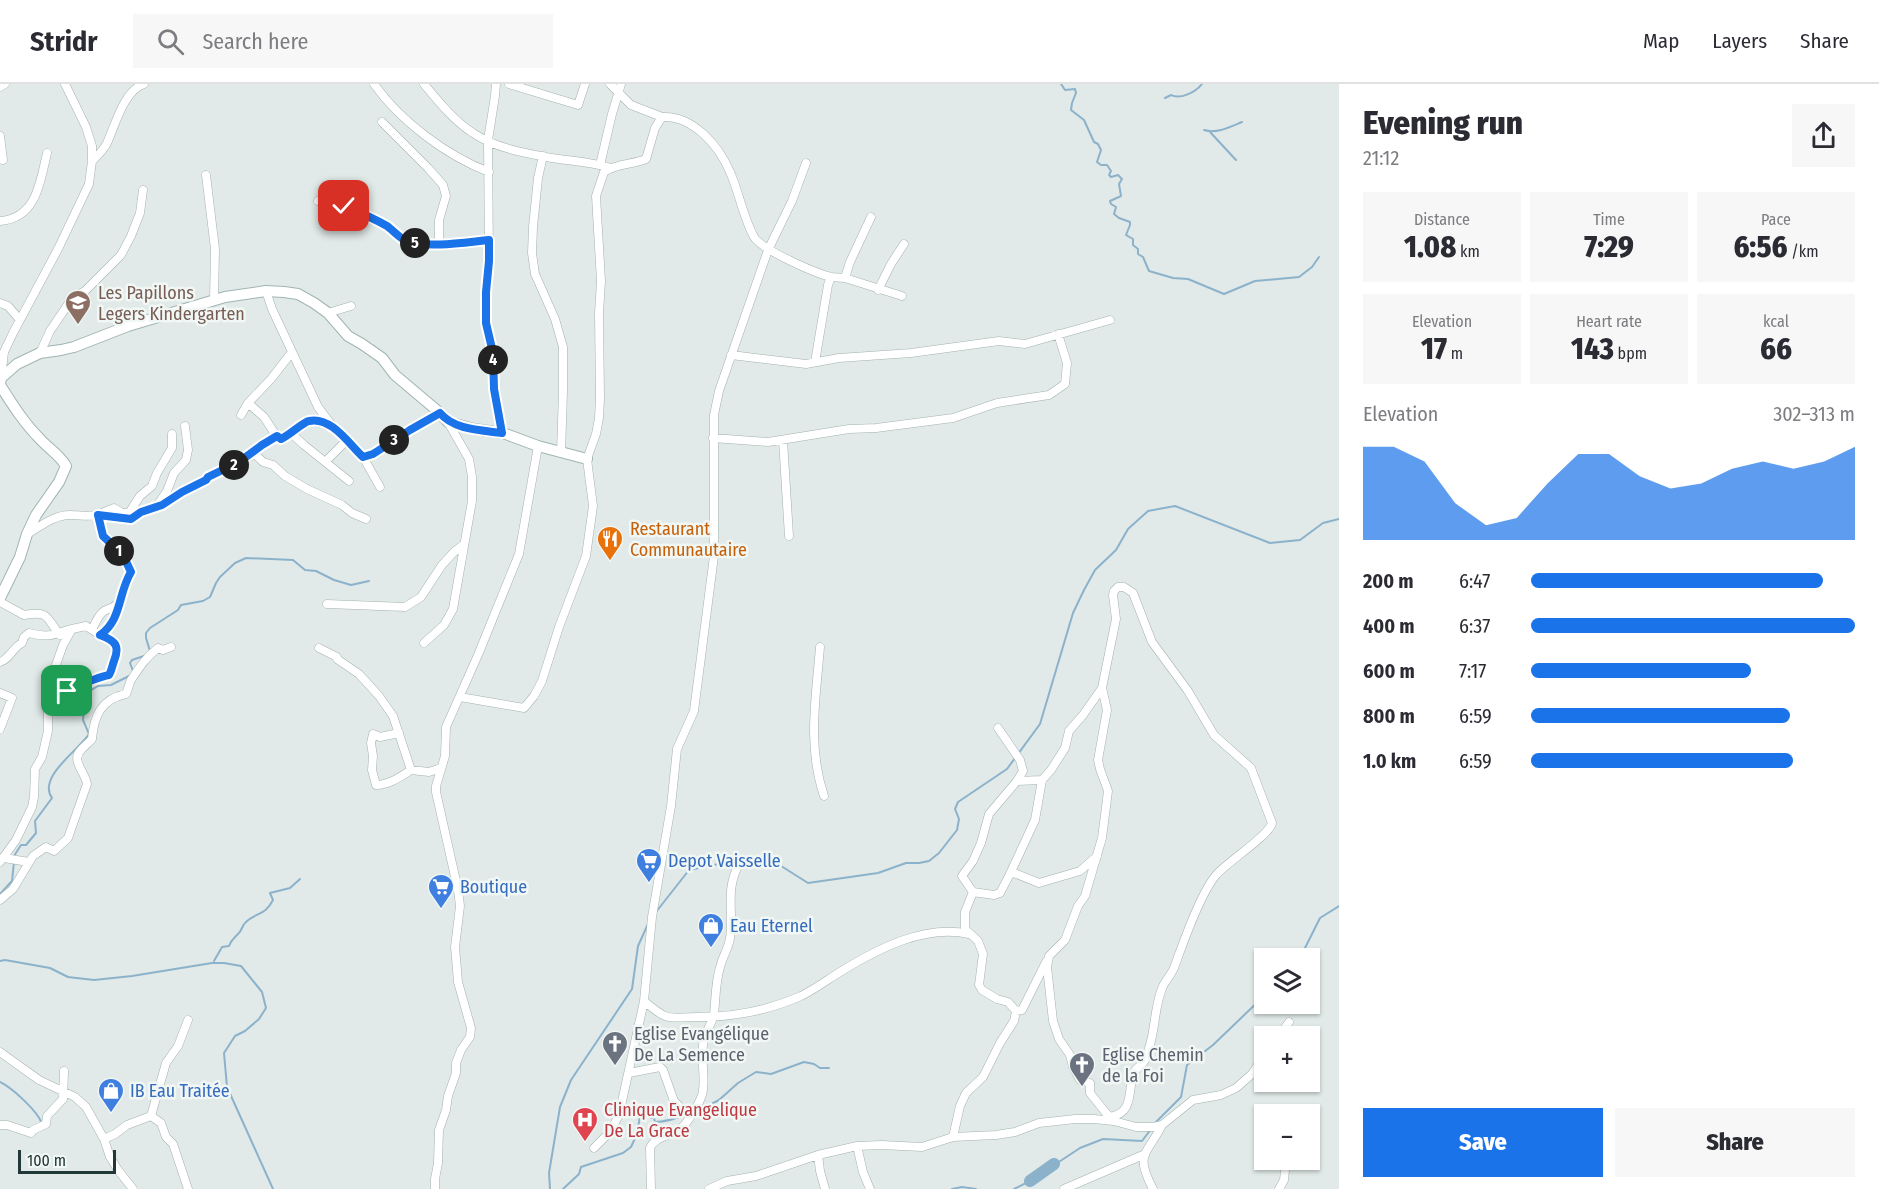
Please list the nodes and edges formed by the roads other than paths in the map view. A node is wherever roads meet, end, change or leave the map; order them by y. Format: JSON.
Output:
{"nodes":[{"id":1,"x":5,"y":84,"type":"edge"},
{"id":2,"x":65,"y":84,"type":"edge"},
{"id":3,"x":144,"y":84,"type":"edge"},
{"id":4,"x":374,"y":84,"type":"edge"},
{"id":5,"x":424,"y":84,"type":"edge"},
{"id":6,"x":496,"y":84,"type":"edge"},
{"id":7,"x":508,"y":84,"type":"edge"},
{"id":8,"x":585,"y":84,"type":"edge"},
{"id":9,"x":610,"y":84,"type":"edge"},
{"id":10,"x":621,"y":84,"type":"edge"},
{"id":11,"x":0,"y":87,"type":"edge"},
{"id":12,"x":618,"y":93,"type":"junction"},
{"id":13,"x":662,"y":117,"type":"junction"},
{"id":14,"x":382,"y":122,"type":"dead end"},
{"id":15,"x":0,"y":136,"type":"edge"},
{"id":16,"x":488,"y":140,"type":"junction"},
{"id":17,"x":47,"y":153,"type":"dead end"},
{"id":18,"x":543,"y":156,"type":"junction"},
{"id":19,"x":3,"y":160,"type":"dead end"},
{"id":20,"x":92,"y":161,"type":"junction"},
{"id":21,"x":806,"y":163,"type":"dead end"},
{"id":22,"x":600,"y":165,"type":"junction"},
{"id":23,"x":611,"y":168,"type":"junction"},
{"id":24,"x":489,"y":172,"type":"junction"},
{"id":25,"x":206,"y":175,"type":"dead end"},
{"id":26,"x":143,"y":190,"type":"dead end"},
{"id":27,"x":318,"y":201,"type":"dead end"},
{"id":28,"x":871,"y":217,"type":"dead end"},
{"id":29,"x":0,"y":221,"type":"edge"},
{"id":30,"x":489,"y":240,"type":"junction"},
{"id":31,"x":438,"y":244,"type":"junction"},
{"id":32,"x":904,"y":244,"type":"dead end"},
{"id":33,"x":768,"y":250,"type":"junction"},
{"id":34,"x":831,"y":277,"type":"junction"},
{"id":35,"x":845,"y":278,"type":"junction"},
{"id":36,"x":878,"y":290,"type":"junction"},
{"id":37,"x":266,"y":291,"type":"junction"},
{"id":38,"x":902,"y":296,"type":"dead end"},
{"id":39,"x":214,"y":300,"type":"junction"},
{"id":40,"x":0,"y":303,"type":"edge"},
{"id":41,"x":351,"y":306,"type":"dead end"},
{"id":42,"x":328,"y":313,"type":"junction"},
{"id":43,"x":20,"y":320,"type":"junction"},
{"id":44,"x":1110,"y":320,"type":"dead end"},
{"id":45,"x":1058,"y":334,"type":"junction"},
{"id":46,"x":40,"y":352,"type":"junction"},
{"id":47,"x":292,"y":352,"type":"junction"},
{"id":48,"x":731,"y":355,"type":"junction"},
{"id":49,"x":815,"y":362,"type":"junction"},
{"id":50,"x":1,"y":378,"type":"edge"},
{"id":51,"x":0,"y":385,"type":"edge"},
{"id":52,"x":248,"y":403,"type":"junction"},
{"id":53,"x":440,"y":413,"type":"junction"},
{"id":54,"x":241,"y":415,"type":"dead end"},
{"id":55,"x":448,"y":422,"type":"junction"},
{"id":56,"x":185,"y":426,"type":"dead end"},
{"id":57,"x":333,"y":427,"type":"junction"},
{"id":58,"x":502,"y":433,"type":"junction"},
{"id":59,"x":172,"y":434,"type":"dead end"},
{"id":60,"x":292,"y":434,"type":"junction"},
{"id":61,"x":277,"y":436,"type":"junction"},
{"id":62,"x":713,"y":438,"type":"junction"},
{"id":63,"x":783,"y":440,"type":"junction"},
{"id":64,"x":346,"y":441,"type":"junction"},
{"id":65,"x":538,"y":446,"type":"junction"},
{"id":66,"x":561,"y":453,"type":"junction"},
{"id":67,"x":250,"y":455,"type":"junction"},
{"id":68,"x":363,"y":457,"type":"junction"},
{"id":69,"x":587,"y":459,"type":"junction"},
{"id":70,"x":326,"y":461,"type":"junction"},
{"id":71,"x":349,"y":481,"type":"dead end"},
{"id":72,"x":380,"y":487,"type":"dead end"},
{"id":73,"x":156,"y":507,"type":"junction"},
{"id":74,"x":98,"y":515,"type":"junction"},
{"id":75,"x":366,"y":519,"type":"dead end"},
{"id":76,"x":27,"y":534,"type":"junction"},
{"id":77,"x":789,"y":536,"type":"dead end"},
{"id":78,"x":463,"y":545,"type":"junction"},
{"id":79,"x":0,"y":600,"type":"edge"},
{"id":80,"x":121,"y":600,"type":"junction"},
{"id":81,"x":327,"y":604,"type":"dead end"},
{"id":82,"x":72,"y":629,"type":"junction"},
{"id":83,"x":92,"y":629,"type":"junction"},
{"id":84,"x":59,"y":633,"type":"junction"},
{"id":85,"x":100,"y":635,"type":"junction"},
{"id":86,"x":424,"y":643,"type":"dead end"},
{"id":87,"x":63,"y":645,"type":"junction"},
{"id":88,"x":171,"y":647,"type":"dead end"},
{"id":89,"x":820,"y":647,"type":"dead end"},
{"id":90,"x":319,"y":648,"type":"dead end"},
{"id":91,"x":0,"y":662,"type":"edge"},
{"id":92,"x":1102,"y":688,"type":"junction"},
{"id":93,"x":0,"y":693,"type":"edge"},
{"id":94,"x":460,"y":697,"type":"junction"},
{"id":95,"x":48,"y":709,"type":"junction"},
{"id":96,"x":998,"y":728,"type":"dead end"},
{"id":97,"x":0,"y":729,"type":"edge"},
{"id":98,"x":399,"y":733,"type":"junction"},
{"id":99,"x":441,"y":768,"type":"junction"},
{"id":100,"x":411,"y":770,"type":"junction"},
{"id":101,"x":1042,"y":780,"type":"junction"},
{"id":102,"x":1017,"y":781,"type":"junction"},
{"id":103,"x":824,"y":796,"type":"dead end"},
{"id":104,"x":1098,"y":856,"type":"junction"},
{"id":105,"x":8,"y":860,"type":"edge"},
{"id":106,"x":28,"y":862,"type":"junction"},
{"id":107,"x":738,"y":866,"type":"dead end"},
{"id":108,"x":1010,"y":874,"type":"junction"},
{"id":109,"x":973,"y":892,"type":"junction"},
{"id":110,"x":0,"y":900,"type":"edge"},
{"id":111,"x":969,"y":934,"type":"junction"},
{"id":112,"x":1049,"y":956,"type":"junction"},
{"id":113,"x":644,"y":1001,"type":"junction"},
{"id":114,"x":1016,"y":1011,"type":"junction"},
{"id":115,"x":713,"y":1017,"type":"junction"},
{"id":116,"x":188,"y":1020,"type":"dead end"},
{"id":117,"x":1289,"y":1022,"type":"dead end"},
{"id":118,"x":1286,"y":1026,"type":"edge"},
{"id":119,"x":0,"y":1052,"type":"edge"},
{"id":120,"x":1254,"y":1070,"type":"edge"},
{"id":121,"x":64,"y":1071,"type":"dead end"},
{"id":122,"x":629,"y":1074,"type":"junction"},
{"id":123,"x":64,"y":1092,"type":"junction"},
{"id":124,"x":687,"y":1114,"type":"junction"},
{"id":125,"x":151,"y":1116,"type":"junction"},
{"id":126,"x":1111,"y":1119,"type":"junction"},
{"id":127,"x":0,"y":1125,"type":"edge"},
{"id":128,"x":1162,"y":1125,"type":"junction"},
{"id":129,"x":953,"y":1137,"type":"junction"},
{"id":130,"x":104,"y":1139,"type":"junction"},
{"id":131,"x":857,"y":1146,"type":"junction"},
{"id":132,"x":594,"y":1148,"type":"dead end"},
{"id":133,"x":818,"y":1155,"type":"junction"},
{"id":134,"x":1143,"y":1155,"type":"junction"},
{"id":135,"x":1284,"y":1170,"type":"edge"},
{"id":136,"x":133,"y":1189,"type":"edge"},
{"id":137,"x":188,"y":1189,"type":"edge"},
{"id":138,"x":435,"y":1189,"type":"edge"},
{"id":139,"x":651,"y":1189,"type":"edge"},
{"id":140,"x":709,"y":1189,"type":"edge"},
{"id":141,"x":825,"y":1189,"type":"edge"},
{"id":142,"x":870,"y":1189,"type":"edge"},
{"id":143,"x":1064,"y":1189,"type":"edge"},
{"id":144,"x":1154,"y":1189,"type":"edge"},
{"id":145,"x":1279,"y":1189,"type":"edge"}],
"edges":[{"from":1,"to":11,"type":"street"},
{"from":2,"to":20,"type":"street"},
{"from":3,"to":20,"type":"street"},
{"from":4,"to":24,"type":"street"},
{"from":5,"to":16,"type":"street"},
{"from":6,"to":16,"type":"street"},
{"from":7,"to":8,"type":"street"},
{"from":9,"to":12,"type":"street"},
{"from":10,"to":12,"type":"street"},
{"from":12,"to":13,"type":"street"},
{"from":12,"to":22,"type":"street"},
{"from":13,"to":23,"type":"street"},
{"from":13,"to":33,"type":"street"},
{"from":14,"to":31,"type":"street"},
{"from":15,"to":19,"type":"street"},
{"from":16,"to":18,"type":"street"},
{"from":16,"to":24,"type":"street"},
{"from":17,"to":29,"type":"street"},
{"from":18,"to":22,"type":"street"},
{"from":18,"to":66,"type":"street"},
{"from":20,"to":43,"type":"street"},
{"from":21,"to":33,"type":"street"},
{"from":22,"to":23,"type":"street"},
{"from":23,"to":69,"type":"street"},
{"from":24,"to":30,"type":"street"},
{"from":25,"to":39,"type":"street"},
{"from":26,"to":46,"type":"street"},
{"from":27,"to":31,"type":"street"},
{"from":28,"to":35,"type":"street"},
{"from":30,"to":31,"type":"street"},
{"from":30,"to":58,"type":"street"},
{"from":32,"to":36,"type":"street"},
{"from":33,"to":34,"type":"street"},
{"from":33,"to":48,"type":"street"},
{"from":34,"to":35,"type":"street"},
{"from":34,"to":49,"type":"street"},
{"from":35,"to":36,"type":"street"},
{"from":36,"to":38,"type":"street"},
{"from":37,"to":39,"type":"street"},
{"from":37,"to":42,"type":"street"},
{"from":37,"to":47,"type":"street"},
{"from":39,"to":46,"type":"street"},
{"from":40,"to":43,"type":"street"},
{"from":41,"to":42,"type":"street"},
{"from":42,"to":53,"type":"street"},
{"from":43,"to":50,"type":"street"},
{"from":44,"to":45,"type":"street"},
{"from":45,"to":49,"type":"street"},
{"from":45,"to":63,"type":"street"},
{"from":46,"to":50,"type":"street"},
{"from":47,"to":52,"type":"street"},
{"from":47,"to":57,"type":"street"},
{"from":48,"to":49,"type":"street"},
{"from":48,"to":62,"type":"street"},
{"from":50,"to":51,"type":"street"},
{"from":51,"to":76,"type":"street"},
{"from":52,"to":54,"type":"street"},
{"from":52,"to":61,"type":"street"},
{"from":53,"to":55,"type":"street"},
{"from":53,"to":68,"type":"street"},
{"from":55,"to":58,"type":"street"},
{"from":55,"to":78,"type":"street"},
{"from":56,"to":73,"type":"street"},
{"from":57,"to":60,"type":"street"},
{"from":57,"to":64,"type":"street"},
{"from":58,"to":65,"type":"street"},
{"from":59,"to":74,"type":"street"},
{"from":60,"to":61,"type":"street"},
{"from":60,"to":70,"type":"street"},
{"from":61,"to":67,"type":"street"},
{"from":62,"to":63,"type":"street"},
{"from":62,"to":113,"type":"street"},
{"from":63,"to":77,"type":"street"},
{"from":64,"to":68,"type":"street"},
{"from":64,"to":70,"type":"street"},
{"from":65,"to":66,"type":"street"},
{"from":65,"to":94,"type":"street"},
{"from":66,"to":69,"type":"street"},
{"from":67,"to":73,"type":"street"},
{"from":67,"to":75,"type":"street"},
{"from":68,"to":72,"type":"street"},
{"from":69,"to":94,"type":"street"},
{"from":70,"to":71,"type":"street"},
{"from":73,"to":74,"type":"street"},
{"from":74,"to":76,"type":"street"},
{"from":74,"to":80,"type":"street"},
{"from":76,"to":79,"type":"street"},
{"from":78,"to":81,"type":"street"},
{"from":78,"to":86,"type":"street"},
{"from":79,"to":84,"type":"street"},
{"from":80,"to":83,"type":"street"},
{"from":80,"to":85,"type":"street"},
{"from":82,"to":83,"type":"street"},
{"from":82,"to":84,"type":"street"},
{"from":82,"to":87,"type":"street"},
{"from":83,"to":85,"type":"street"},
{"from":84,"to":87,"type":"street"},
{"from":84,"to":91,"type":"street"},
{"from":85,"to":95,"type":"street"},
{"from":87,"to":95,"type":"street"},
{"from":88,"to":106,"type":"street"},
{"from":89,"to":103,"type":"street"},
{"from":90,"to":98,"type":"street"},
{"from":92,"to":101,"type":"street"},
{"from":92,"to":104,"type":"street"},
{"from":92,"to":126,"type":"street"},
{"from":93,"to":97,"type":"street"},
{"from":94,"to":99,"type":"street"},
{"from":95,"to":105,"type":"street"},
{"from":96,"to":102,"type":"street"},
{"from":98,"to":100,"type":"street"},
{"from":98,"to":100,"type":"street"},
{"from":99,"to":100,"type":"street"},
{"from":99,"to":138,"type":"street"},
{"from":101,"to":102,"type":"street"},
{"from":101,"to":108,"type":"street"},
{"from":102,"to":109,"type":"street"},
{"from":104,"to":108,"type":"street"},
{"from":104,"to":112,"type":"street"},
{"from":105,"to":106,"type":"street"},
{"from":106,"to":110,"type":"street"},
{"from":107,"to":115,"type":"street"},
{"from":108,"to":109,"type":"street"},
{"from":109,"to":111,"type":"street"},
{"from":111,"to":114,"type":"street"},
{"from":111,"to":115,"type":"street"},
{"from":112,"to":114,"type":"street"},
{"from":112,"to":126,"type":"street"},
{"from":113,"to":115,"type":"street"},
{"from":113,"to":122,"type":"street"},
{"from":114,"to":129,"type":"street"},
{"from":115,"to":124,"type":"street"},
{"from":116,"to":125,"type":"street"},
{"from":117,"to":118,"type":"street"},
{"from":119,"to":123,"type":"street"},
{"from":120,"to":128,"type":"street"},
{"from":121,"to":123,"type":"street"},
{"from":122,"to":124,"type":"street"},
{"from":122,"to":132,"type":"street"},
{"from":123,"to":127,"type":"street"},
{"from":123,"to":130,"type":"street"},
{"from":124,"to":139,"type":"street"},
{"from":125,"to":130,"type":"street"},
{"from":125,"to":137,"type":"street"},
{"from":126,"to":128,"type":"street"},
{"from":126,"to":129,"type":"street"},
{"from":128,"to":134,"type":"street"},
{"from":129,"to":131,"type":"street"},
{"from":130,"to":136,"type":"street"},
{"from":131,"to":133,"type":"street"},
{"from":131,"to":142,"type":"street"},
{"from":133,"to":140,"type":"street"},
{"from":133,"to":141,"type":"street"},
{"from":134,"to":143,"type":"street"},
{"from":134,"to":144,"type":"street"},
{"from":135,"to":145,"type":"street"}]}
